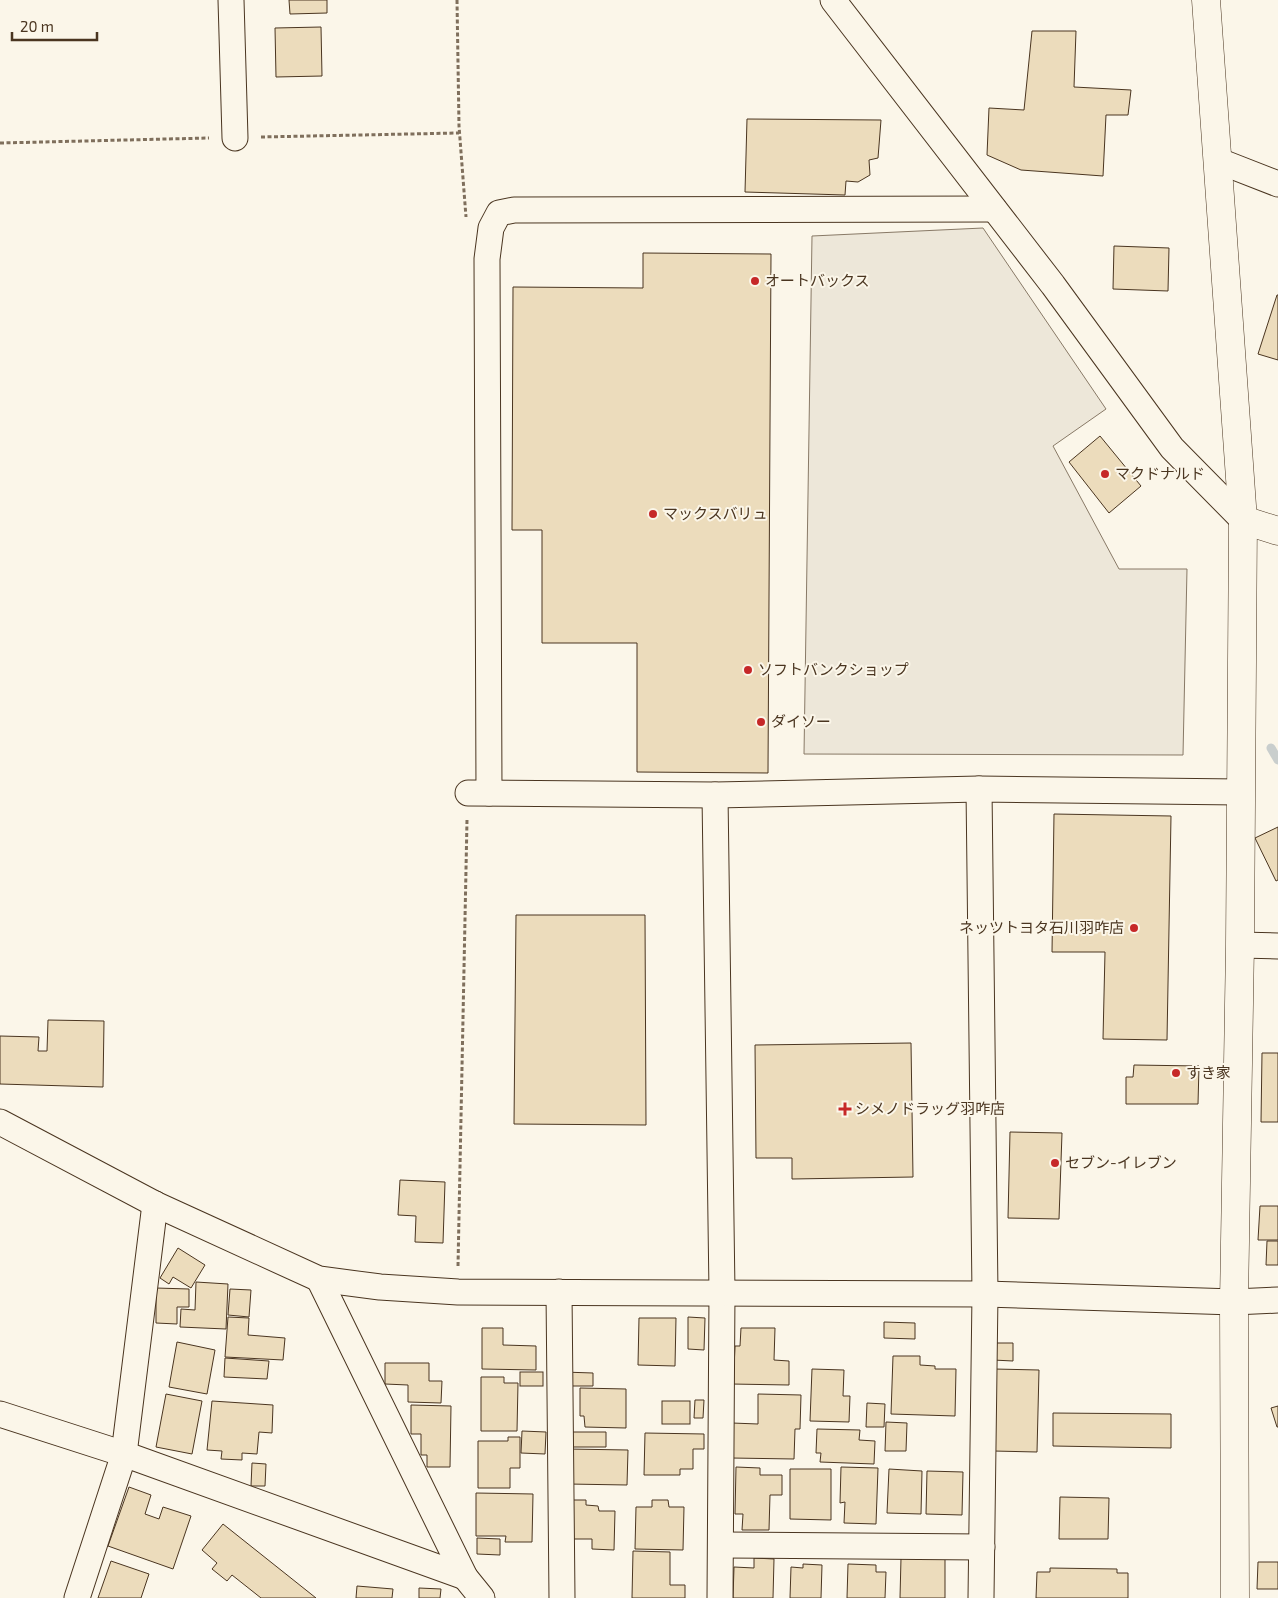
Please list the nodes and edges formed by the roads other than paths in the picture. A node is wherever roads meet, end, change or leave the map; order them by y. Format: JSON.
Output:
{"nodes":[{"id":1,"x":231,"y":0,"type":"edge"},
{"id":2,"x":833,"y":0,"type":"edge"},
{"id":3,"x":1206,"y":0,"type":"edge"},
{"id":4,"x":235,"y":138,"type":"road end"},
{"id":5,"x":1219,"y":161,"type":"junction"},
{"id":6,"x":1278,"y":184,"type":"edge"},
{"id":7,"x":994,"y":209,"type":"junction"},
{"id":8,"x":1243,"y":520,"type":"junction"},
{"id":9,"x":1278,"y":531,"type":"edge"},
{"id":10,"x":979,"y":790,"type":"junction"},
{"id":11,"x":1240,"y":792,"type":"junction"},
{"id":12,"x":715,"y":795,"type":"junction"},
{"id":13,"x":1240,"y":945,"type":"junction"},
{"id":14,"x":1278,"y":946,"type":"edge"},
{"id":15,"x":0,"y":1122,"type":"edge"},
{"id":16,"x":155,"y":1204,"type":"junction"},
{"id":17,"x":319,"y":1279,"type":"junction"},
{"id":18,"x":559,"y":1292,"type":"junction"},
{"id":19,"x":722,"y":1292,"type":"junction"},
{"id":20,"x":985,"y":1294,"type":"junction"},
{"id":21,"x":1278,"y":1300,"type":"edge"},
{"id":22,"x":1234,"y":1302,"type":"junction"},
{"id":23,"x":0,"y":1414,"type":"edge"},
{"id":24,"x":124,"y":1454,"type":"junction"},
{"id":25,"x":722,"y":1545,"type":"junction"},
{"id":26,"x":982,"y":1547,"type":"junction"},
{"id":27,"x":465,"y":1577,"type":"junction"},
{"id":28,"x":77,"y":1598,"type":"edge"},
{"id":29,"x":482,"y":1598,"type":"edge"},
{"id":30,"x":562,"y":1598,"type":"edge"},
{"id":31,"x":720,"y":1598,"type":"edge"},
{"id":32,"x":981,"y":1598,"type":"edge"},
{"id":33,"x":1235,"y":1598,"type":"edge"}],
"edges":[{"from":1,"to":4,"type":"street"},
{"from":2,"to":7,"type":"street"},
{"from":3,"to":5,"type":"street"},
{"from":5,"to":6,"type":"street"},
{"from":5,"to":8,"type":"street"},
{"from":7,"to":8,"type":"street"},
{"from":7,"to":12,"type":"street"},
{"from":8,"to":9,"type":"street"},
{"from":8,"to":11,"type":"street"},
{"from":10,"to":11,"type":"street"},
{"from":10,"to":12,"type":"street"},
{"from":10,"to":20,"type":"street"},
{"from":11,"to":13,"type":"street"},
{"from":12,"to":19,"type":"street"},
{"from":13,"to":14,"type":"street"},
{"from":13,"to":22,"type":"street"},
{"from":15,"to":16,"type":"street"},
{"from":16,"to":17,"type":"street"},
{"from":16,"to":24,"type":"street"},
{"from":17,"to":18,"type":"street"},
{"from":17,"to":27,"type":"street"},
{"from":18,"to":19,"type":"street"},
{"from":18,"to":30,"type":"street"},
{"from":19,"to":20,"type":"street"},
{"from":19,"to":25,"type":"street"},
{"from":20,"to":22,"type":"street"},
{"from":20,"to":26,"type":"street"},
{"from":21,"to":22,"type":"street"},
{"from":22,"to":33,"type":"street"},
{"from":23,"to":24,"type":"street"},
{"from":24,"to":27,"type":"street"},
{"from":24,"to":28,"type":"street"},
{"from":25,"to":26,"type":"street"},
{"from":25,"to":31,"type":"street"},
{"from":26,"to":32,"type":"street"},
{"from":27,"to":29,"type":"street"}]}
